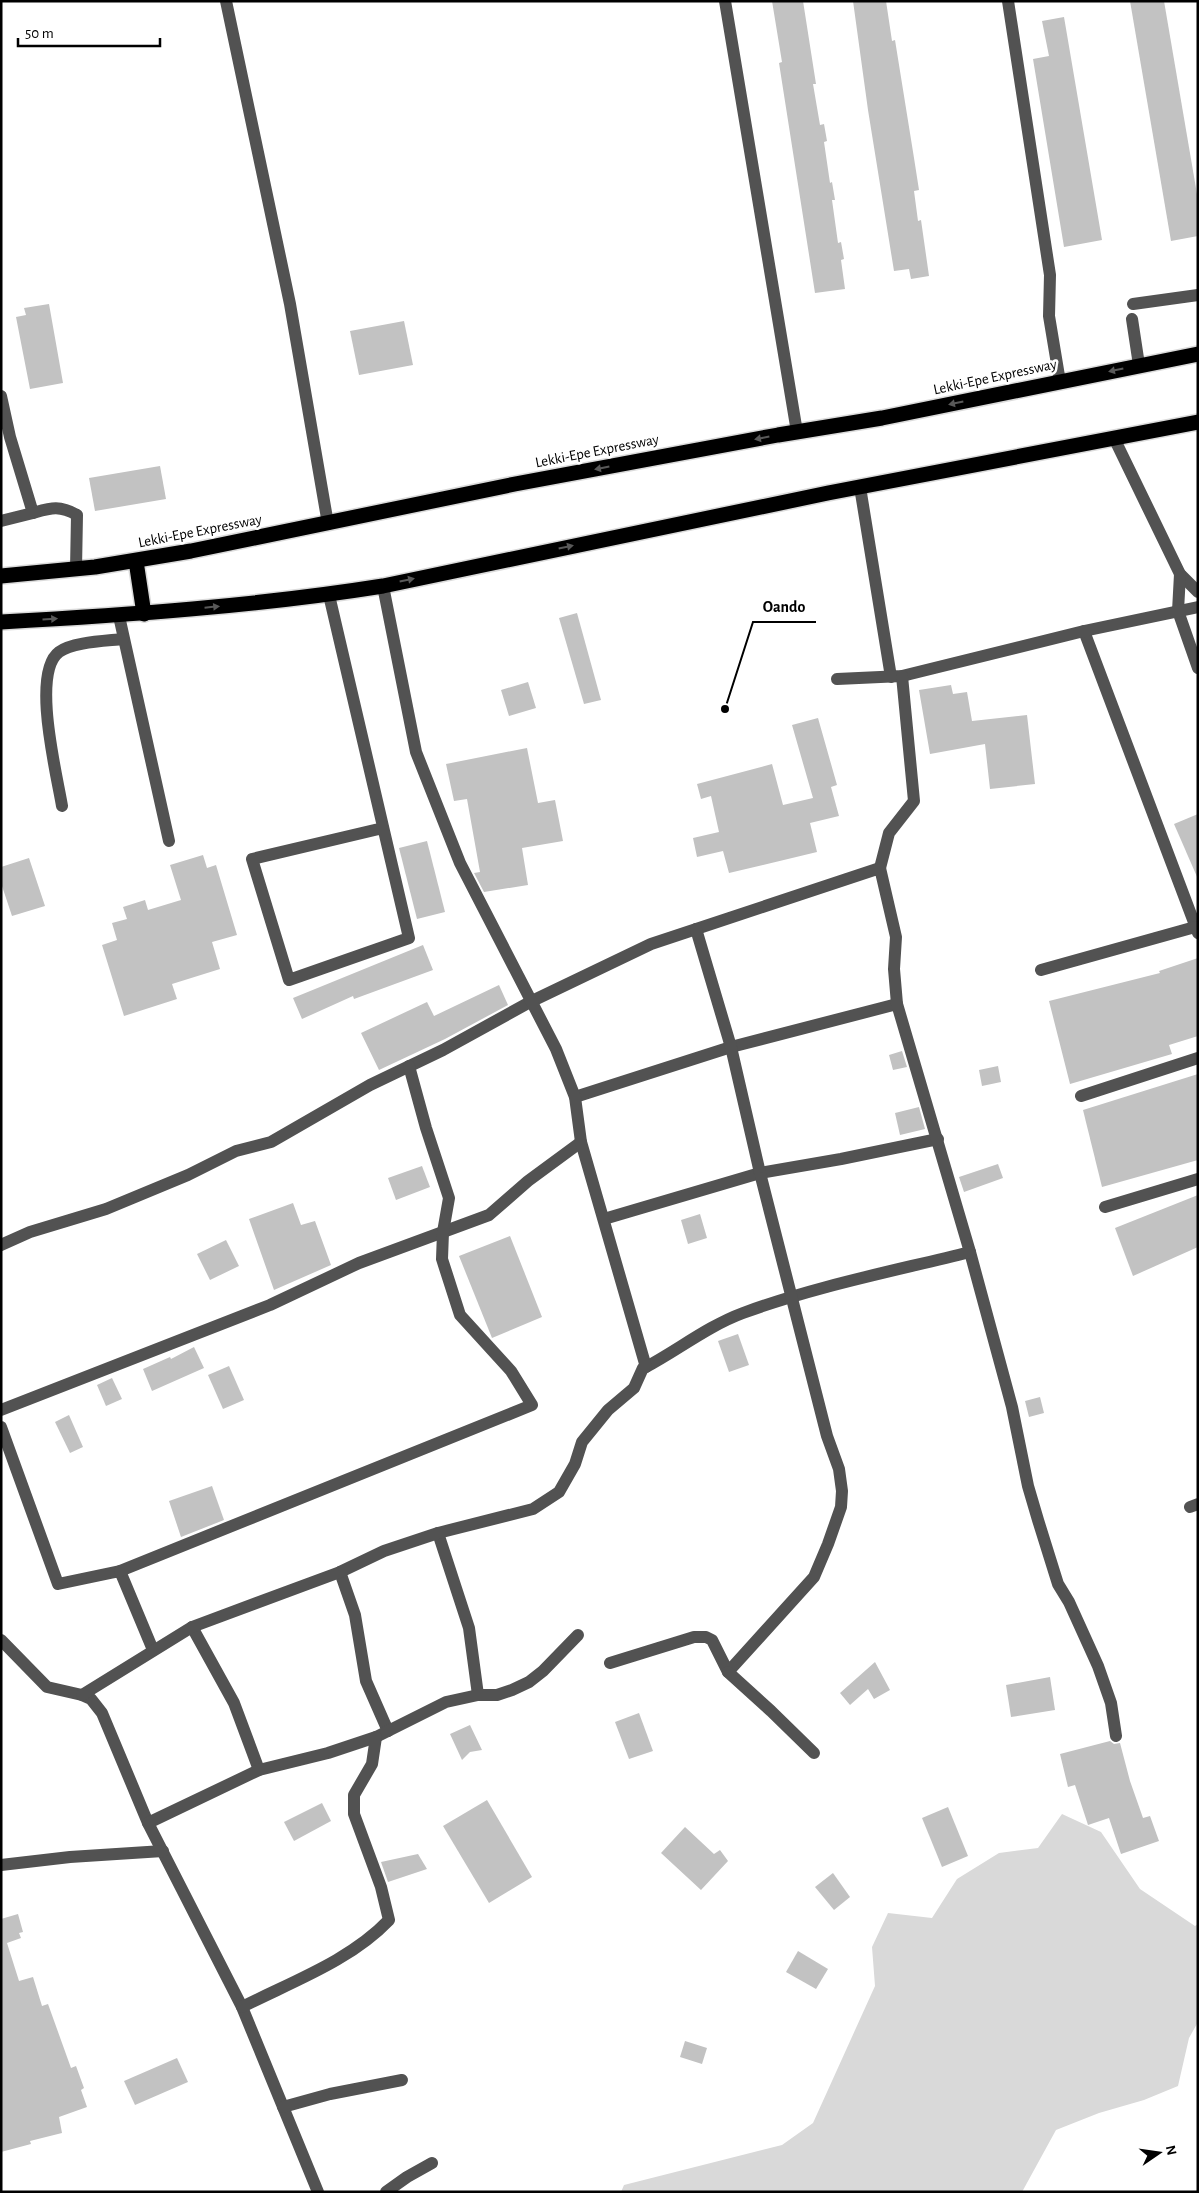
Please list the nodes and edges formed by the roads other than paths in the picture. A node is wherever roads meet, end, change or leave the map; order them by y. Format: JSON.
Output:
{"nodes":[{"id":1,"x":226,"y":1,"type":"edge"},
{"id":2,"x":725,"y":1,"type":"edge"},
{"id":3,"x":1008,"y":1,"type":"edge"},
{"id":4,"x":1198,"y":295,"type":"edge"},
{"id":5,"x":1133,"y":304,"type":"dead end"},
{"id":6,"x":1132,"y":319,"type":"dead end"},
{"id":7,"x":1198,"y":354,"type":"edge"},
{"id":8,"x":1139,"y":365,"type":"junction"},
{"id":9,"x":1060,"y":382,"type":"junction"},
{"id":10,"x":1,"y":396,"type":"edge"},
{"id":11,"x":1198,"y":422,"type":"edge"},
{"id":12,"x":797,"y":432,"type":"junction"},
{"id":13,"x":1114,"y":438,"type":"junction"},
{"id":14,"x":860,"y":487,"type":"junction"},
{"id":15,"x":33,"y":513,"type":"junction"},
{"id":16,"x":1,"y":521,"type":"edge"},
{"id":17,"x":328,"y":524,"type":"junction"},
{"id":18,"x":136,"y":561,"type":"junction"},
{"id":19,"x":76,"y":569,"type":"junction"},
{"id":20,"x":1180,"y":574,"type":"junction"},
{"id":21,"x":1,"y":576,"type":"edge"},
{"id":22,"x":383,"y":586,"type":"junction"},
{"id":23,"x":1198,"y":592,"type":"edge"},
{"id":24,"x":329,"y":595,"type":"junction"},
{"id":25,"x":1198,"y":607,"type":"edge"},
{"id":26,"x":1178,"y":611,"type":"junction"},
{"id":27,"x":144,"y":614,"type":"junction"},
{"id":28,"x":119,"y":616,"type":"junction"},
{"id":29,"x":1,"y":622,"type":"edge"},
{"id":30,"x":1084,"y":631,"type":"junction"},
{"id":31,"x":123,"y":640,"type":"junction"},
{"id":32,"x":1198,"y":668,"type":"edge"},
{"id":33,"x":896,"y":676,"type":"junction"},
{"id":34,"x":837,"y":679,"type":"dead end"},
{"id":35,"x":62,"y":806,"type":"dead end"},
{"id":36,"x":383,"y":828,"type":"junction"},
{"id":37,"x":169,"y":841,"type":"dead end"},
{"id":38,"x":880,"y":868,"type":"junction"},
{"id":39,"x":696,"y":929,"type":"junction"},
{"id":40,"x":1196,"y":930,"type":"edge"},
{"id":41,"x":1041,"y":970,"type":"dead end"},
{"id":42,"x":530,"y":1002,"type":"junction"},
{"id":43,"x":897,"y":1004,"type":"junction"},
{"id":44,"x":731,"y":1048,"type":"junction"},
{"id":45,"x":1198,"y":1058,"type":"edge"},
{"id":46,"x":409,"y":1066,"type":"junction"},
{"id":47,"x":1081,"y":1096,"type":"dead end"},
{"id":48,"x":575,"y":1097,"type":"junction"},
{"id":49,"x":938,"y":1139,"type":"junction"},
{"id":50,"x":581,"y":1142,"type":"junction"},
{"id":51,"x":760,"y":1173,"type":"junction"},
{"id":52,"x":1198,"y":1179,"type":"edge"},
{"id":53,"x":1105,"y":1207,"type":"dead end"},
{"id":54,"x":604,"y":1220,"type":"junction"},
{"id":55,"x":444,"y":1232,"type":"junction"},
{"id":56,"x":1,"y":1245,"type":"edge"},
{"id":57,"x":970,"y":1252,"type":"junction"},
{"id":58,"x":793,"y":1295,"type":"junction"},
{"id":59,"x":646,"y":1367,"type":"junction"},
{"id":60,"x":1,"y":1410,"type":"edge"},
{"id":61,"x":1,"y":1426,"type":"edge"},
{"id":62,"x":438,"y":1533,"type":"junction"},
{"id":63,"x":120,"y":1571,"type":"junction"},
{"id":64,"x":340,"y":1572,"type":"junction"},
{"id":65,"x":192,"y":1627,"type":"junction"},
{"id":66,"x":578,"y":1635,"type":"dead end"},
{"id":67,"x":1,"y":1640,"type":"edge"},
{"id":68,"x":152,"y":1650,"type":"junction"},
{"id":69,"x":610,"y":1663,"type":"dead end"},
{"id":70,"x":728,"y":1672,"type":"junction"},
{"id":71,"x":82,"y":1694,"type":"junction"},
{"id":72,"x":478,"y":1695,"type":"junction"},
{"id":73,"x":388,"y":1731,"type":"junction"},
{"id":74,"x":1116,"y":1736,"type":"dead end"},
{"id":75,"x":376,"y":1738,"type":"junction"},
{"id":76,"x":814,"y":1753,"type":"dead end"},
{"id":77,"x":259,"y":1770,"type":"junction"},
{"id":78,"x":148,"y":1822,"type":"junction"},
{"id":79,"x":162,"y":1851,"type":"junction"},
{"id":80,"x":1,"y":1865,"type":"edge"},
{"id":81,"x":242,"y":2007,"type":"junction"},
{"id":82,"x":402,"y":2080,"type":"dead end"},
{"id":83,"x":283,"y":2107,"type":"junction"},
{"id":84,"x":432,"y":2163,"type":"dead end"},
{"id":85,"x":318,"y":2192,"type":"edge"},
{"id":86,"x":386,"y":2192,"type":"edge"}],
"edges":[{"from":1,"to":17,"type":"street"},
{"from":2,"to":12,"type":"street"},
{"from":3,"to":9,"type":"street"},
{"from":4,"to":5,"type":"street"},
{"from":6,"to":8,"type":"street"},
{"from":7,"to":8,"type":"highway","name":"Lekki-Epe Expressway"},
{"from":8,"to":9,"type":"highway","name":"Lekki-Epe Expressway","one_way":true},
{"from":9,"to":12,"type":"highway","name":"Lekki-Epe Expressway","one_way":true},
{"from":10,"to":15,"type":"street"},
{"from":11,"to":13,"type":"highway"},
{"from":12,"to":17,"type":"highway","name":"Lekki-Epe Expressway","one_way":true},
{"from":13,"to":14,"type":"highway"},
{"from":13,"to":20,"type":"street"},
{"from":22,"to":14,"type":"highway","one_way":true},
{"from":14,"to":33,"type":"street"},
{"from":15,"to":16,"type":"street"},
{"from":15,"to":19,"type":"street"},
{"from":17,"to":18,"type":"highway","name":"Lekki-Epe Expressway"},
{"from":18,"to":19,"type":"highway","name":"Lekki-Epe Expressway"},
{"from":18,"to":27,"type":"highway"},
{"from":19,"to":21,"type":"highway","name":"Lekki-Epe Expressway"},
{"from":20,"to":23,"type":"street"},
{"from":20,"to":26,"type":"street"},
{"from":22,"to":24,"type":"highway"},
{"from":22,"to":42,"type":"street"},
{"from":27,"to":24,"type":"highway","one_way":true},
{"from":24,"to":36,"type":"street"},
{"from":25,"to":26,"type":"street"},
{"from":26,"to":30,"type":"street"},
{"from":26,"to":32,"type":"street"},
{"from":27,"to":28,"type":"highway"},
{"from":29,"to":28,"type":"highway","one_way":true},
{"from":28,"to":31,"type":"street"},
{"from":30,"to":33,"type":"street"},
{"from":30,"to":40,"type":"street"},
{"from":31,"to":35,"type":"street"},
{"from":31,"to":37,"type":"street"},
{"from":33,"to":34,"type":"street"},
{"from":33,"to":38,"type":"street"},
{"from":36,"to":36,"type":"street"},
{"from":38,"to":39,"type":"street"},
{"from":38,"to":43,"type":"street"},
{"from":39,"to":42,"type":"street"},
{"from":39,"to":44,"type":"street"},
{"from":40,"to":41,"type":"street"},
{"from":42,"to":46,"type":"street"},
{"from":42,"to":48,"type":"street"},
{"from":43,"to":44,"type":"street"},
{"from":43,"to":49,"type":"street"},
{"from":44,"to":48,"type":"street"},
{"from":44,"to":51,"type":"street"},
{"from":45,"to":47,"type":"street"},
{"from":46,"to":55,"type":"street"},
{"from":46,"to":56,"type":"street"},
{"from":48,"to":50,"type":"street"},
{"from":49,"to":51,"type":"street"},
{"from":49,"to":57,"type":"street"},
{"from":50,"to":54,"type":"street"},
{"from":50,"to":55,"type":"street"},
{"from":51,"to":54,"type":"street"},
{"from":51,"to":58,"type":"street"},
{"from":52,"to":53,"type":"street"},
{"from":54,"to":59,"type":"street"},
{"from":55,"to":60,"type":"street"},
{"from":55,"to":63,"type":"street"},
{"from":57,"to":58,"type":"street"},
{"from":57,"to":74,"type":"street"},
{"from":58,"to":59,"type":"street"},
{"from":58,"to":70,"type":"street"},
{"from":59,"to":62,"type":"street"},
{"from":61,"to":63,"type":"street"},
{"from":62,"to":64,"type":"street"},
{"from":62,"to":72,"type":"street"},
{"from":63,"to":68,"type":"street"},
{"from":64,"to":65,"type":"street"},
{"from":64,"to":73,"type":"street"},
{"from":65,"to":68,"type":"street"},
{"from":65,"to":77,"type":"street"},
{"from":66,"to":72,"type":"street"},
{"from":67,"to":71,"type":"street"},
{"from":68,"to":71,"type":"street"},
{"from":69,"to":70,"type":"street"},
{"from":70,"to":76,"type":"street"},
{"from":71,"to":78,"type":"street"},
{"from":72,"to":73,"type":"street"},
{"from":73,"to":75,"type":"street"},
{"from":75,"to":77,"type":"street"},
{"from":75,"to":81,"type":"street"},
{"from":77,"to":78,"type":"street"},
{"from":78,"to":79,"type":"street"},
{"from":79,"to":80,"type":"street"},
{"from":79,"to":81,"type":"street"},
{"from":81,"to":83,"type":"street"},
{"from":82,"to":83,"type":"street"},
{"from":83,"to":85,"type":"street"},
{"from":84,"to":86,"type":"street"}]}
